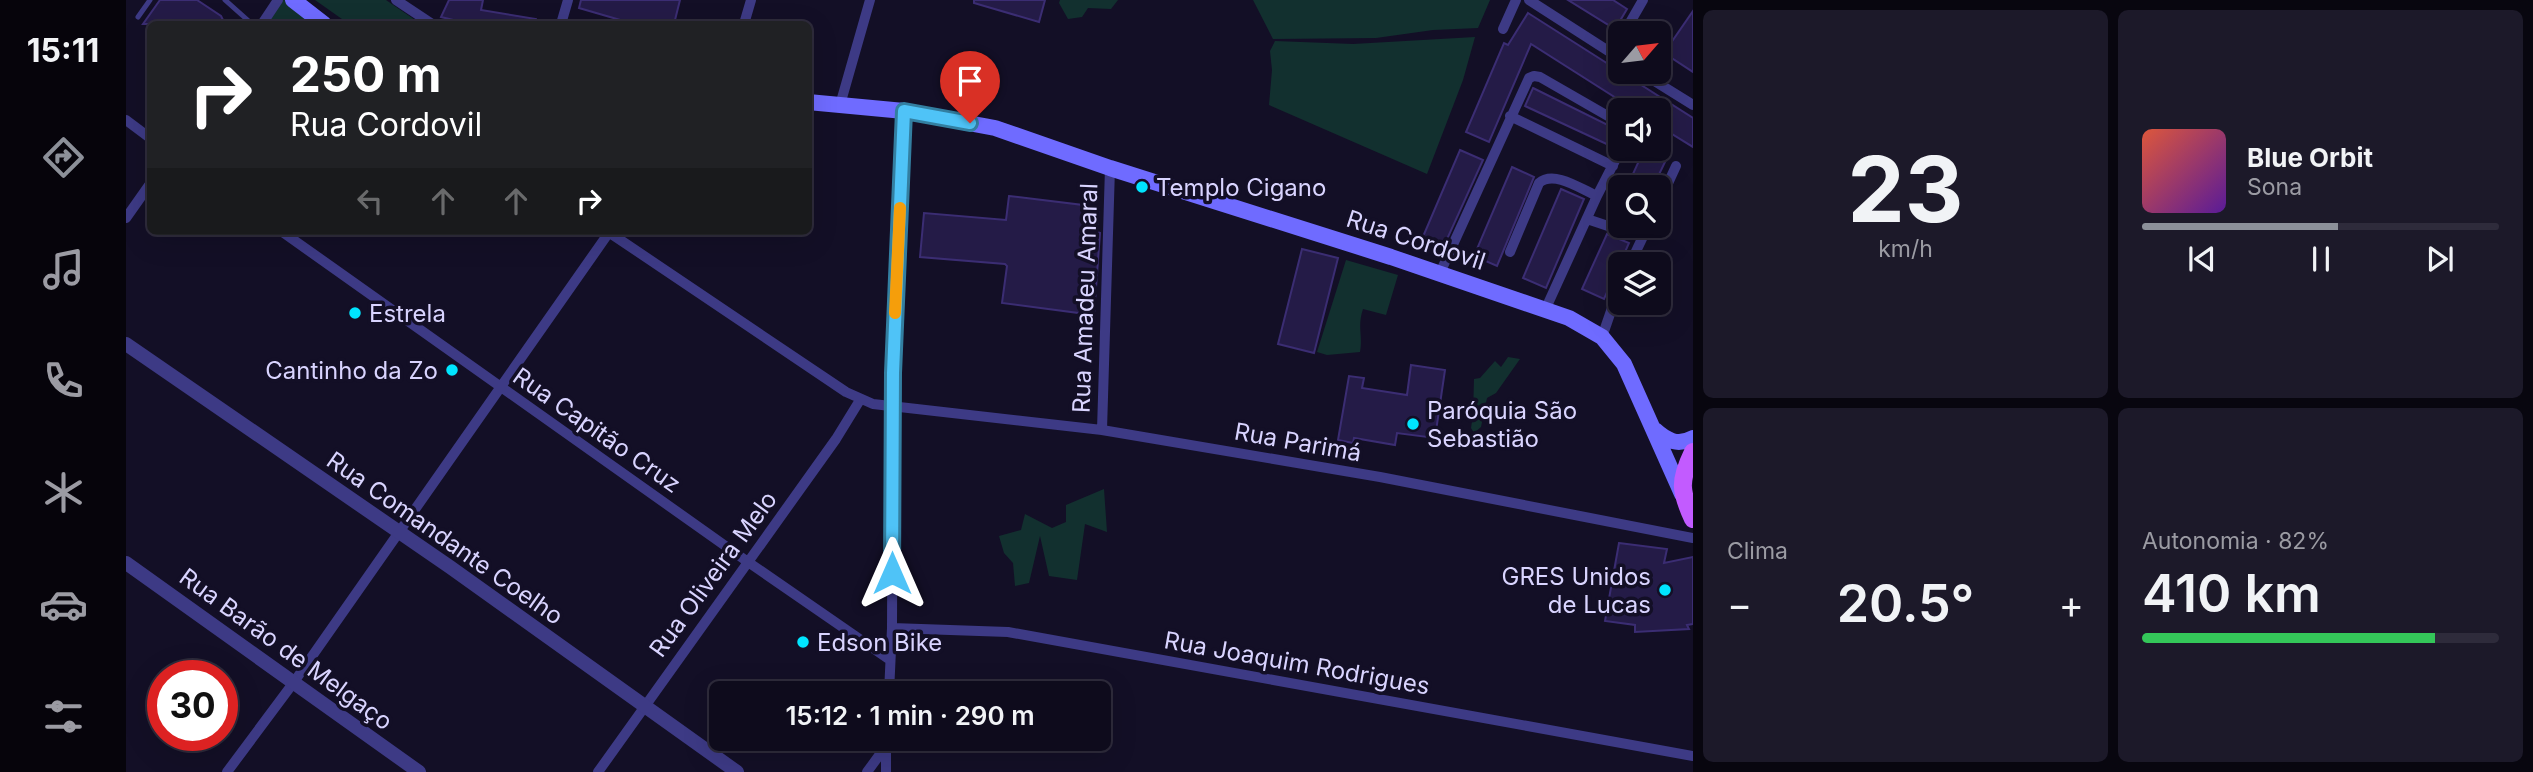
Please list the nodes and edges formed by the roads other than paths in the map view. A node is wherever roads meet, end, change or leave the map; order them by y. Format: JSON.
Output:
{"nodes":[{"id":1,"x":149,"y":0,"type":"edge"},
{"id":2,"x":225,"y":0,"type":"edge"},
{"id":3,"x":278,"y":0,"type":"edge"},
{"id":4,"x":293,"y":0,"type":"edge"},
{"id":5,"x":396,"y":0,"type":"edge"},
{"id":6,"x":568,"y":0,"type":"edge"},
{"id":7,"x":751,"y":0,"type":"edge"},
{"id":8,"x":870,"y":0,"type":"edge"},
{"id":9,"x":1516,"y":0,"type":"edge"},
{"id":10,"x":1529,"y":0,"type":"edge"},
{"id":11,"x":1643,"y":0,"type":"edge"},
{"id":12,"x":138,"y":17,"type":"dead end"},
{"id":13,"x":250,"y":21,"type":"edge"},
{"id":14,"x":264,"y":21,"type":"edge"},
{"id":15,"x":320,"y":21,"type":"edge"},
{"id":16,"x":428,"y":21,"type":"edge"},
{"id":17,"x":562,"y":21,"type":"edge"},
{"id":18,"x":745,"y":21,"type":"edge"},
{"id":19,"x":1631,"y":21,"type":"edge"},
{"id":20,"x":1503,"y":29,"type":"dead end"},
{"id":21,"x":1608,"y":51,"type":"edge"},
{"id":22,"x":1659,"y":84,"type":"edge"},
{"id":23,"x":812,"y":102,"type":"edge"},
{"id":24,"x":840,"y":105,"type":"junction"},
{"id":25,"x":1693,"y":105,"type":"edge"},
{"id":26,"x":904,"y":111,"type":"junction"},
{"id":27,"x":1510,"y":116,"type":"junction"},
{"id":28,"x":1608,"y":116,"type":"edge"},
{"id":29,"x":126,"y":120,"type":"edge"},
{"id":30,"x":147,"y":136,"type":"edge"},
{"id":31,"x":1615,"y":161,"type":"edge"},
{"id":32,"x":1613,"y":166,"type":"junction"},
{"id":33,"x":1676,"y":166,"type":"dead end"},
{"id":34,"x":1111,"y":168,"type":"junction"},
{"id":35,"x":1671,"y":177,"type":"edge"},
{"id":36,"x":147,"y":188,"type":"edge"},
{"id":37,"x":1597,"y":196,"type":"junction"},
{"id":38,"x":126,"y":218,"type":"edge"},
{"id":39,"x":1587,"y":219,"type":"junction"},
{"id":40,"x":1608,"y":226,"type":"edge"},
{"id":41,"x":287,"y":235,"type":"edge"},
{"id":42,"x":606,"y":235,"type":"edge"},
{"id":43,"x":615,"y":235,"type":"edge"},
{"id":44,"x":1510,"y":252,"type":"dead end"},
{"id":45,"x":1440,"y":273,"type":"junction"},
{"id":46,"x":1546,"y":309,"type":"junction"},
{"id":47,"x":1610,"y":315,"type":"edge"},
{"id":48,"x":1602,"y":337,"type":"junction"},
{"id":49,"x":126,"y":344,"type":"edge"},
{"id":50,"x":499,"y":386,"type":"junction"},
{"id":51,"x":860,"y":401,"type":"junction"},
{"id":52,"x":893,"y":407,"type":"junction"},
{"id":53,"x":1653,"y":427,"type":"junction"},
{"id":54,"x":1102,"y":430,"type":"junction"},
{"id":55,"x":1693,"y":438,"type":"edge"},
{"id":56,"x":1693,"y":452,"type":"edge"},
{"id":57,"x":1682,"y":494,"type":"junction"},
{"id":58,"x":1693,"y":519,"type":"edge"},
{"id":59,"x":399,"y":532,"type":"junction"},
{"id":60,"x":1693,"y":538,"type":"edge"},
{"id":61,"x":126,"y":562,"type":"edge"},
{"id":62,"x":748,"y":562,"type":"junction"},
{"id":63,"x":892,"y":628,"type":"junction"},
{"id":64,"x":890,"y":660,"type":"junction"},
{"id":65,"x":889,"y":681,"type":"edge"},
{"id":66,"x":294,"y":682,"type":"junction"},
{"id":67,"x":644,"y":706,"type":"junction"},
{"id":68,"x":880,"y":751,"type":"edge"},
{"id":69,"x":886,"y":751,"type":"edge"},
{"id":70,"x":1693,"y":756,"type":"edge"},
{"id":71,"x":227,"y":772,"type":"edge"},
{"id":72,"x":419,"y":772,"type":"edge"},
{"id":73,"x":598,"y":772,"type":"edge"},
{"id":74,"x":737,"y":772,"type":"edge"},
{"id":75,"x":867,"y":772,"type":"edge"},
{"id":76,"x":886,"y":772,"type":"edge"}],
"edges":[{"from":1,"to":12,"type":"lane"},
{"from":2,"to":13,"type":"lane"},
{"from":3,"to":14,"type":"street"},
{"from":4,"to":15,"type":"main road"},
{"from":5,"to":16,"type":"street"},
{"from":6,"to":17,"type":"street"},
{"from":7,"to":18,"type":"street"},
{"from":8,"to":24,"type":"street"},
{"from":9,"to":20,"type":"street"},
{"from":10,"to":21,"type":"street"},
{"from":11,"to":19,"type":"street"},
{"from":22,"to":25,"type":"street"},
{"from":23,"to":24,"type":"main road","name":"Rua Cordovil"},
{"from":24,"to":26,"type":"main road","name":"Rua Cordovil"},
{"from":26,"to":34,"type":"main road","name":"Rua Cordovil"},
{"from":26,"to":52,"type":"street"},
{"from":27,"to":28,"type":"street"},
{"from":27,"to":32,"type":"street"},
{"from":27,"to":45,"type":"street"},
{"from":29,"to":30,"type":"street"},
{"from":31,"to":32,"type":"street"},
{"from":32,"to":37,"type":"street"},
{"from":33,"to":35,"type":"street"},
{"from":34,"to":45,"type":"main road","name":"Rua Cordovil"},
{"from":34,"to":54,"type":"street","name":"Rua Amadeu Amaral"},
{"from":36,"to":38,"type":"street"},
{"from":37,"to":39,"type":"street"},
{"from":37,"to":44,"type":"street"},
{"from":39,"to":40,"type":"street"},
{"from":39,"to":46,"type":"street"},
{"from":41,"to":50,"type":"street","name":"Rua Capitão Cruz"},
{"from":42,"to":50,"type":"street"},
{"from":43,"to":51,"type":"street"},
{"from":45,"to":46,"type":"main road","name":"Rua Cordovil"},
{"from":46,"to":48,"type":"main road","name":"Rua Cordovil"},
{"from":47,"to":48,"type":"street"},
{"from":48,"to":53,"type":"main road","name":"Rua Cordovil"},
{"from":49,"to":59,"type":"street","name":"Rua Comandante Coelho"},
{"from":50,"to":59,"type":"street"},
{"from":50,"to":62,"type":"street","name":"Rua Capitão Cruz"},
{"from":51,"to":52,"type":"street","name":"Rua Parimá"},
{"from":51,"to":62,"type":"street","name":"Rua Oliveira Melo"},
{"from":52,"to":54,"type":"street","name":"Rua Parimá"},
{"from":52,"to":63,"type":"street"},
{"from":53,"to":55,"type":"main road"},
{"from":53,"to":57,"type":"main road","name":"Rua Cordovil"},
{"from":54,"to":60,"type":"street","name":"Rua Parimá"},
{"from":56,"to":57,"type":"main road"},
{"from":57,"to":58,"type":"main road","name":"Rua Cordovil"},
{"from":59,"to":66,"type":"street"},
{"from":59,"to":67,"type":"street","name":"Rua Comandante Coelho"},
{"from":61,"to":66,"type":"street","name":"Rua Barão de Melgaço"},
{"from":62,"to":64,"type":"street","name":"Rua Capitão Cruz"},
{"from":62,"to":67,"type":"street","name":"Rua Oliveira Melo"},
{"from":63,"to":64,"type":"street"},
{"from":63,"to":70,"type":"street","name":"Rua Joaquim Rodrigues"},
{"from":64,"to":65,"type":"street"},
{"from":66,"to":71,"type":"street"},
{"from":66,"to":72,"type":"street","name":"Rua Barão de Melgaço"},
{"from":67,"to":73,"type":"street","name":"Rua Oliveira Melo"},
{"from":67,"to":74,"type":"street","name":"Rua Comandante Coelho"},
{"from":68,"to":75,"type":"street"},
{"from":69,"to":76,"type":"street"}]}
